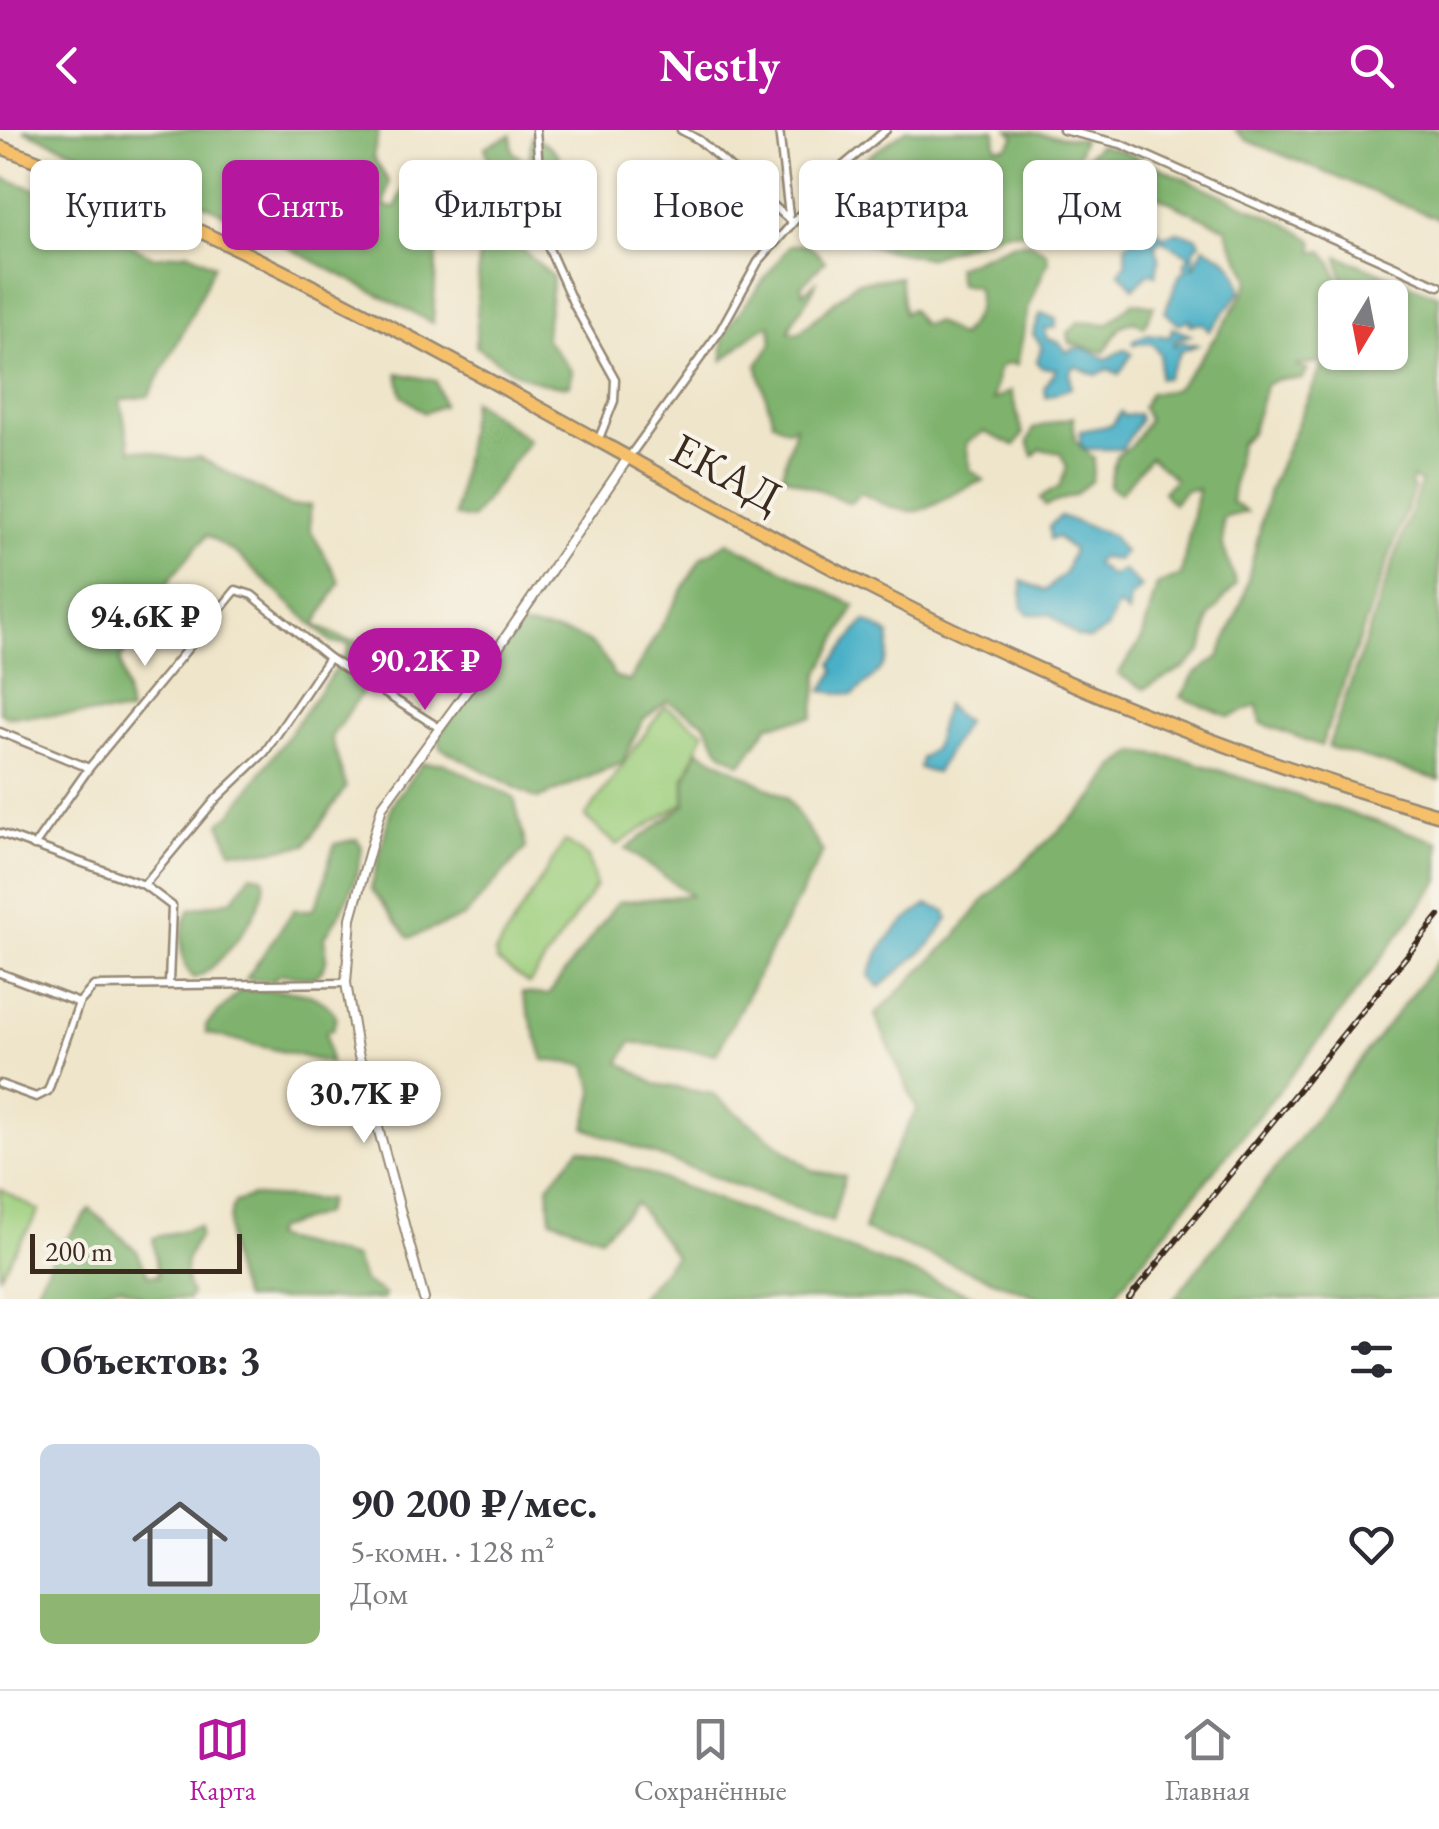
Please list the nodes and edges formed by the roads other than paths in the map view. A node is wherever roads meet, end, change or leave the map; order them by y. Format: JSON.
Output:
{"nodes":[{"id":1,"x":536,"y":130,"type":"edge"},
{"id":2,"x":681,"y":130,"type":"edge"},
{"id":3,"x":779,"y":130,"type":"edge"},
{"id":4,"x":886,"y":130,"type":"edge"},
{"id":5,"x":1062,"y":130,"type":"edge"},
{"id":6,"x":0,"y":147,"type":"edge"},
{"id":7,"x":790,"y":219,"type":"junction"},
{"id":8,"x":1439,"y":286,"type":"edge"},
{"id":9,"x":612,"y":404,"type":"junction"},
{"id":10,"x":616,"y":415,"type":"dead end"},
{"id":11,"x":598,"y":441,"type":"junction"},
{"id":12,"x":628,"y":458,"type":"junction"},
{"id":13,"x":329,"y":658,"type":"junction"},
{"id":14,"x":438,"y":727,"type":"junction"},
{"id":15,"x":0,"y":732,"type":"edge"},
{"id":16,"x":90,"y":768,"type":"junction"},
{"id":17,"x":1439,"y":815,"type":"edge"},
{"id":18,"x":0,"y":833,"type":"edge"},
{"id":19,"x":34,"y":846,"type":"junction"},
{"id":20,"x":144,"y":885,"type":"junction"},
{"id":21,"x":0,"y":973,"type":"edge"},
{"id":22,"x":168,"y":983,"type":"junction"},
{"id":23,"x":346,"y":983,"type":"junction"},
{"id":24,"x":78,"y":1004,"type":"junction"},
{"id":25,"x":0,"y":1084,"type":"edge"},
{"id":26,"x":424,"y":1299,"type":"edge"}],
"edges":[{"from":1,"to":9,"type":"street"},
{"from":2,"to":7,"type":"street"},
{"from":3,"to":7,"type":"street"},
{"from":4,"to":7,"type":"street"},
{"from":5,"to":8,"type":"street"},
{"from":6,"to":11,"type":"highway","name":"ЕКАД"},
{"from":7,"to":12,"type":"street"},
{"from":9,"to":10,"type":"street"},
{"from":9,"to":11,"type":"street"},
{"from":11,"to":12,"type":"highway","name":"ЕКАД"},
{"from":12,"to":14,"type":"street"},
{"from":12,"to":17,"type":"highway","name":"ЕКАД"},
{"from":13,"to":14,"type":"street"},
{"from":13,"to":16,"type":"street"},
{"from":13,"to":20,"type":"street"},
{"from":14,"to":23,"type":"street"},
{"from":15,"to":16,"type":"street"},
{"from":16,"to":19,"type":"street"},
{"from":18,"to":19,"type":"street"},
{"from":19,"to":20,"type":"street"},
{"from":20,"to":22,"type":"street"},
{"from":21,"to":24,"type":"street"},
{"from":22,"to":23,"type":"street"},
{"from":22,"to":24,"type":"street"},
{"from":23,"to":26,"type":"street"},
{"from":24,"to":25,"type":"street"}]}
